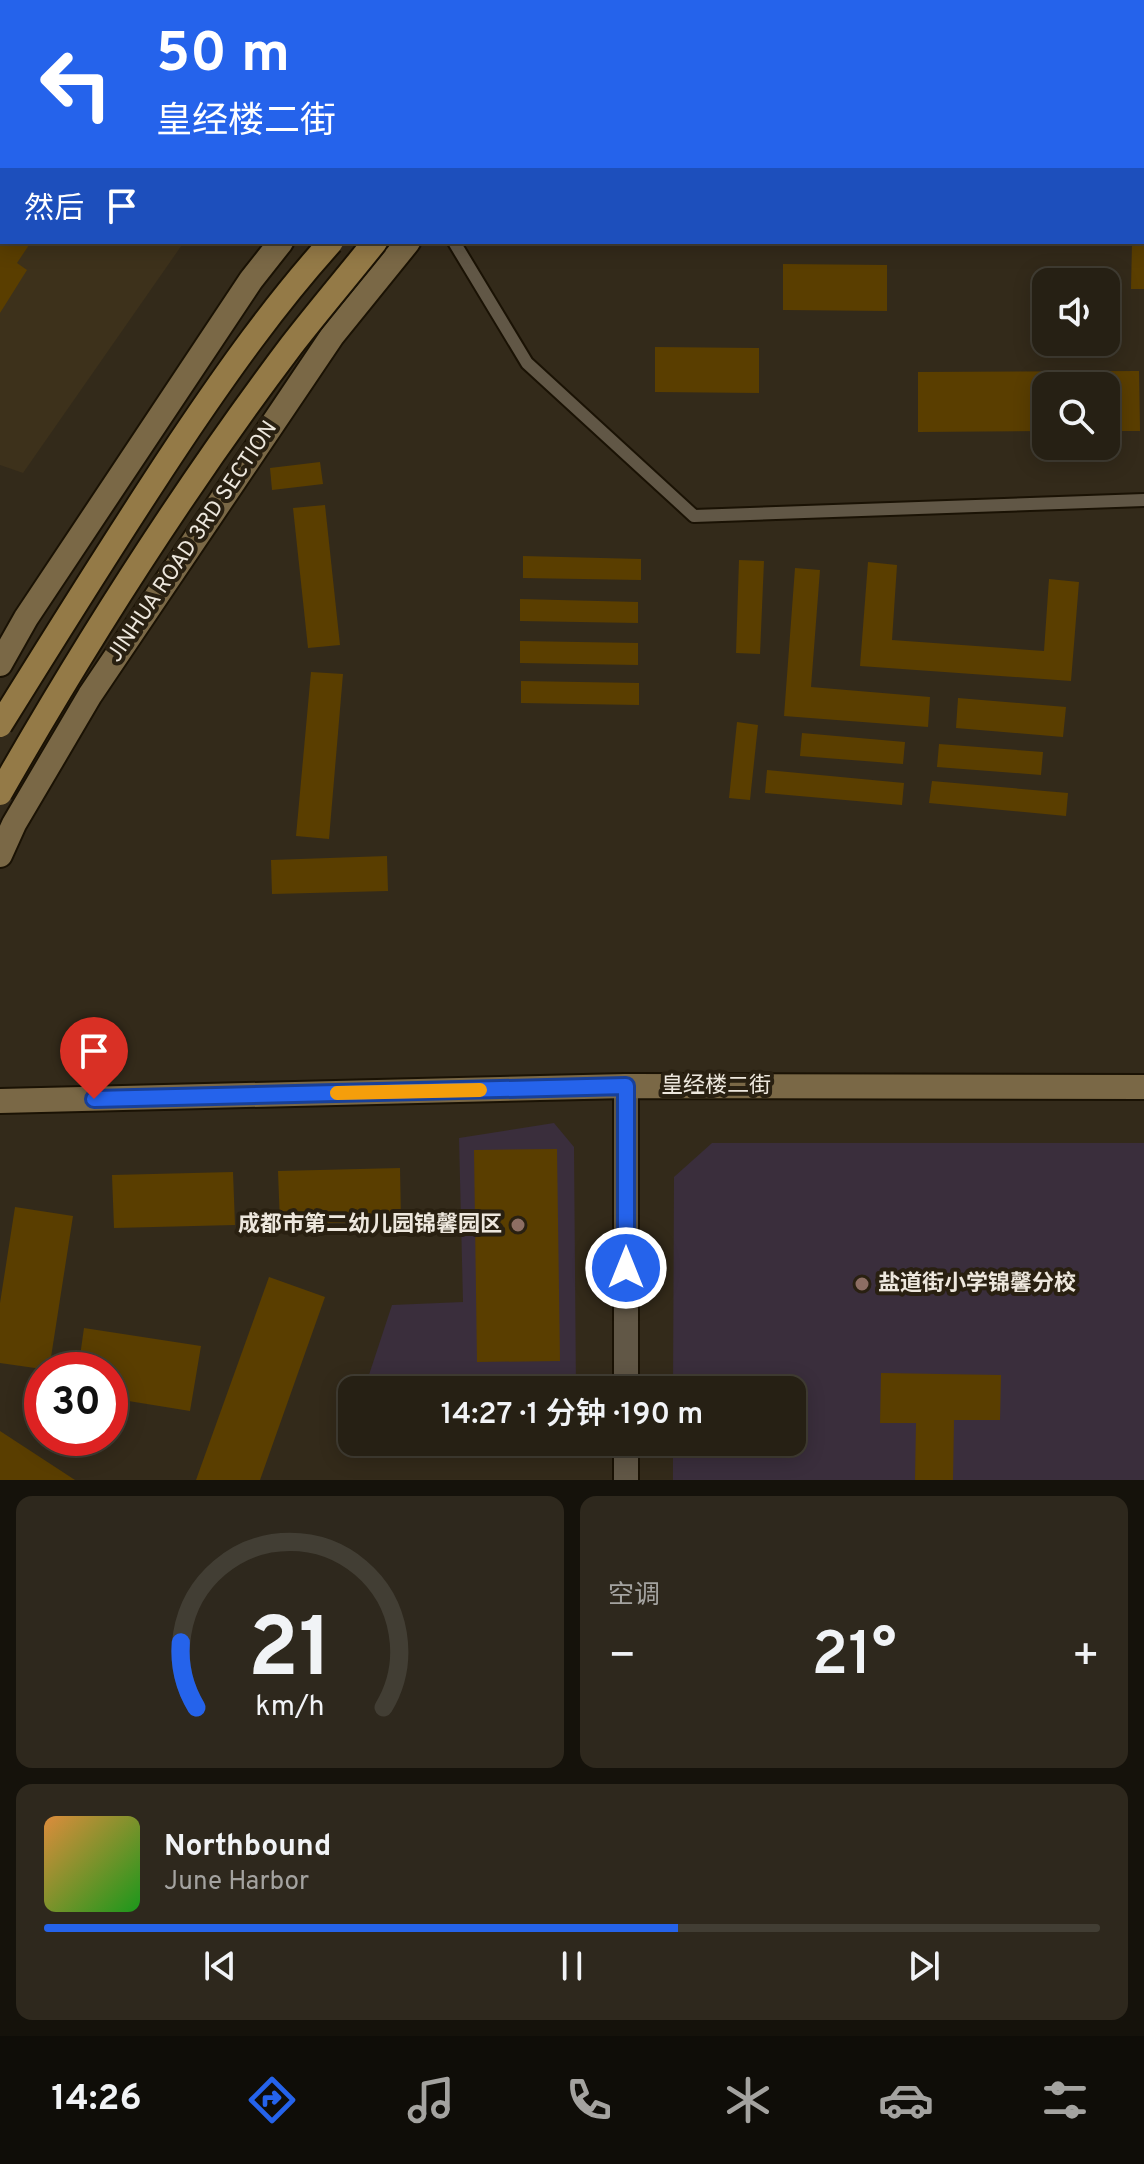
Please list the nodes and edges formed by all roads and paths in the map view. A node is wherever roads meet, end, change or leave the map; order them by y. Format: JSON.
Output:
{"nodes":[{"id":1,"x":279,"y":244,"type":"edge"},
{"id":2,"x":329,"y":244,"type":"edge"},
{"id":3,"x":373,"y":244,"type":"edge"},
{"id":4,"x":406,"y":244,"type":"edge"},
{"id":5,"x":455,"y":244,"type":"edge"},
{"id":6,"x":1144,"y":500,"type":"edge"},
{"id":7,"x":0,"y":664,"type":"edge"},
{"id":8,"x":0,"y":725,"type":"edge"},
{"id":9,"x":0,"y":793,"type":"edge"},
{"id":10,"x":0,"y":855,"type":"edge"},
{"id":11,"x":626,"y":1086,"type":"junction"},
{"id":12,"x":1144,"y":1087,"type":"edge"},
{"id":13,"x":0,"y":1101,"type":"edge"},
{"id":14,"x":626,"y":1376,"type":"edge"},
{"id":15,"x":626,"y":1456,"type":"edge"},
{"id":16,"x":626,"y":1480,"type":"edge"}],
"edges":[{"from":1,"to":7,"type":"main road"},
{"from":2,"to":8,"type":"main road","bridge":true},
{"from":3,"to":9,"type":"main road","bridge":true},
{"from":4,"to":10,"type":"main road","name":"JINHUA ROAD 3RD SECTION"},
{"from":5,"to":6,"type":"lane"},
{"from":11,"to":12,"type":"main road","name":"皇经楼二街"},
{"from":11,"to":13,"type":"main road","name":"皇经楼二街"},
{"from":11,"to":14,"type":"street"},
{"from":15,"to":16,"type":"street"}]}
